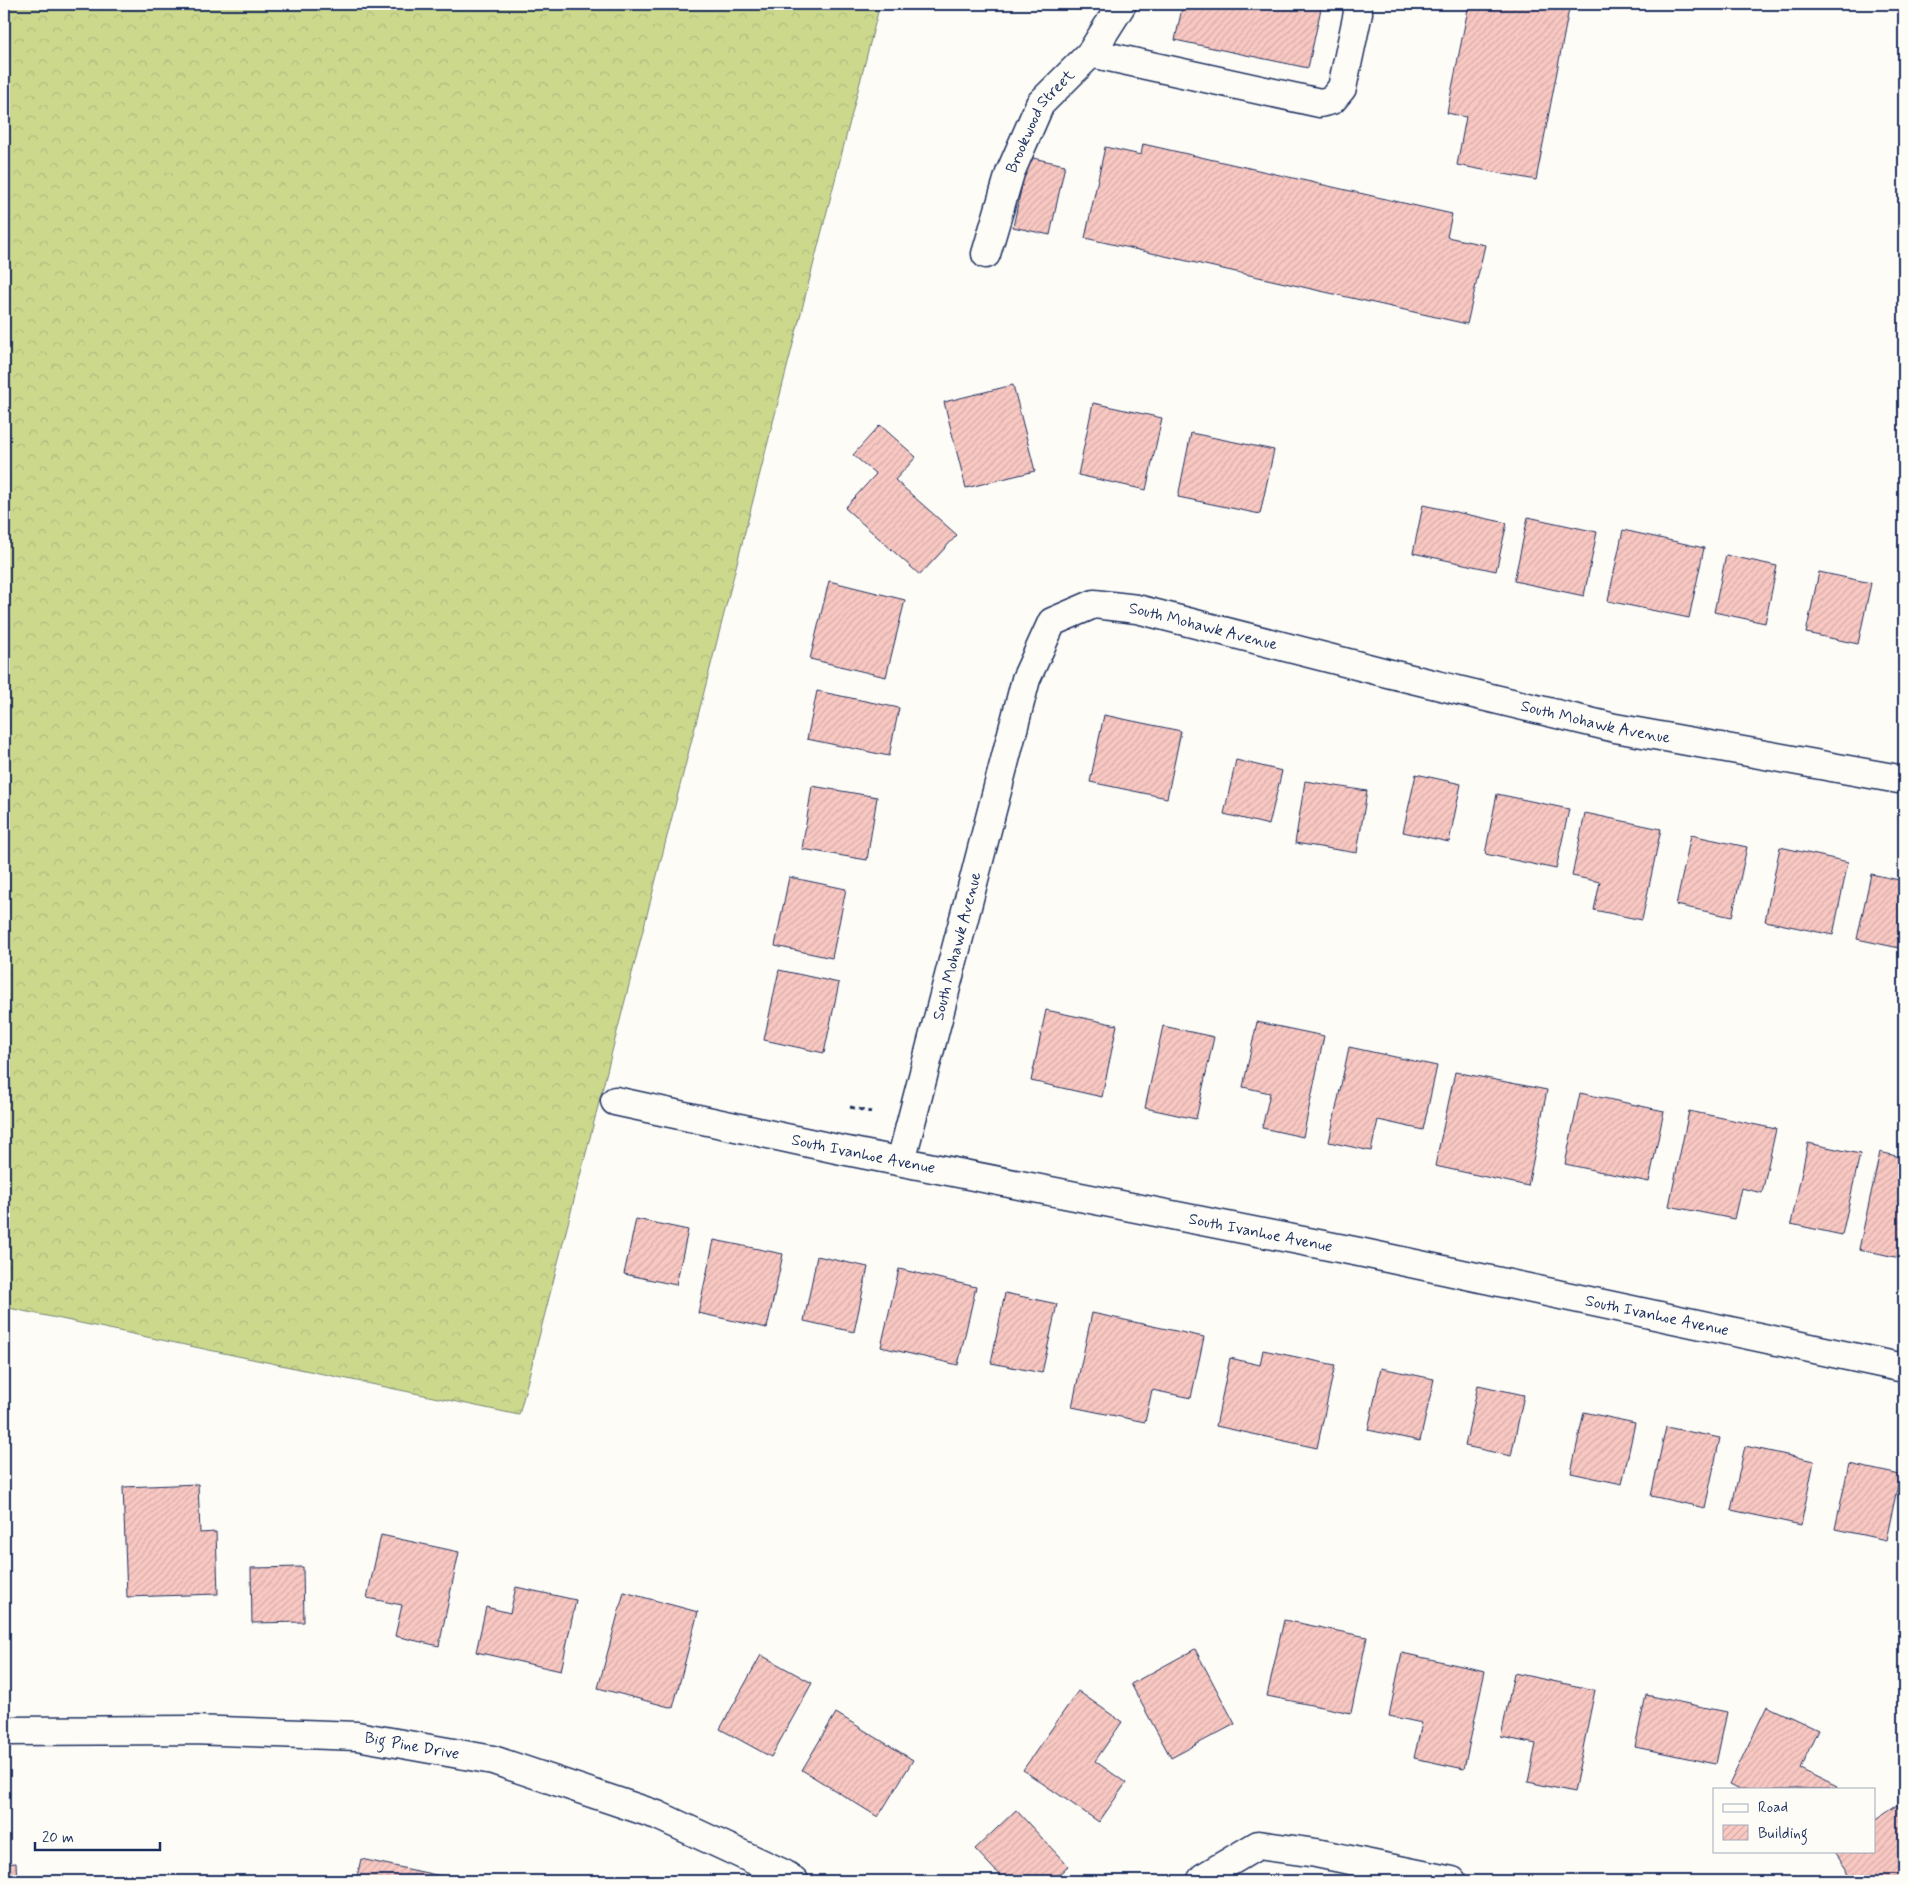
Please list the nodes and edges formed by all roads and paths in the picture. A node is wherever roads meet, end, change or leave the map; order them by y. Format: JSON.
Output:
{"nodes":[{"id":1,"x":1122,"y":4,"type":"edge"},
{"id":2,"x":1357,"y":4,"type":"edge"},
{"id":3,"x":1091,"y":53,"type":"junction"},
{"id":4,"x":986,"y":254,"type":"dead end"},
{"id":5,"x":1904,"y":780,"type":"edge"},
{"id":6,"x":615,"y":1101,"type":"dead end"},
{"id":7,"x":850,"y":1107,"type":"dead end"},
{"id":8,"x":871,"y":1112,"type":"dead end"},
{"id":9,"x":901,"y":1161,"type":"junction"},
{"id":10,"x":1904,"y":1368,"type":"edge"},
{"id":11,"x":4,"y":1731,"type":"edge"},
{"id":12,"x":794,"y":1881,"type":"edge"},
{"id":13,"x":1200,"y":1881,"type":"edge"},
{"id":14,"x":1452,"y":1881,"type":"edge"}],
"edges":[{"from":1,"to":3,"type":"street","name":"Brookwood Street"},
{"from":2,"to":3,"type":"street"},
{"from":3,"to":4,"type":"street","name":"Brookwood Street"},
{"from":5,"to":9,"type":"street","name":"South Mohawk Avenue"},
{"from":6,"to":9,"type":"street","name":"South Ivanhoe Avenue"},
{"from":7,"to":8,"type":"path"},
{"from":9,"to":10,"type":"street","name":"South Ivanhoe Avenue"},
{"from":11,"to":12,"type":"street","name":"Big Pine Drive"},
{"from":13,"to":14,"type":"street"}]}
